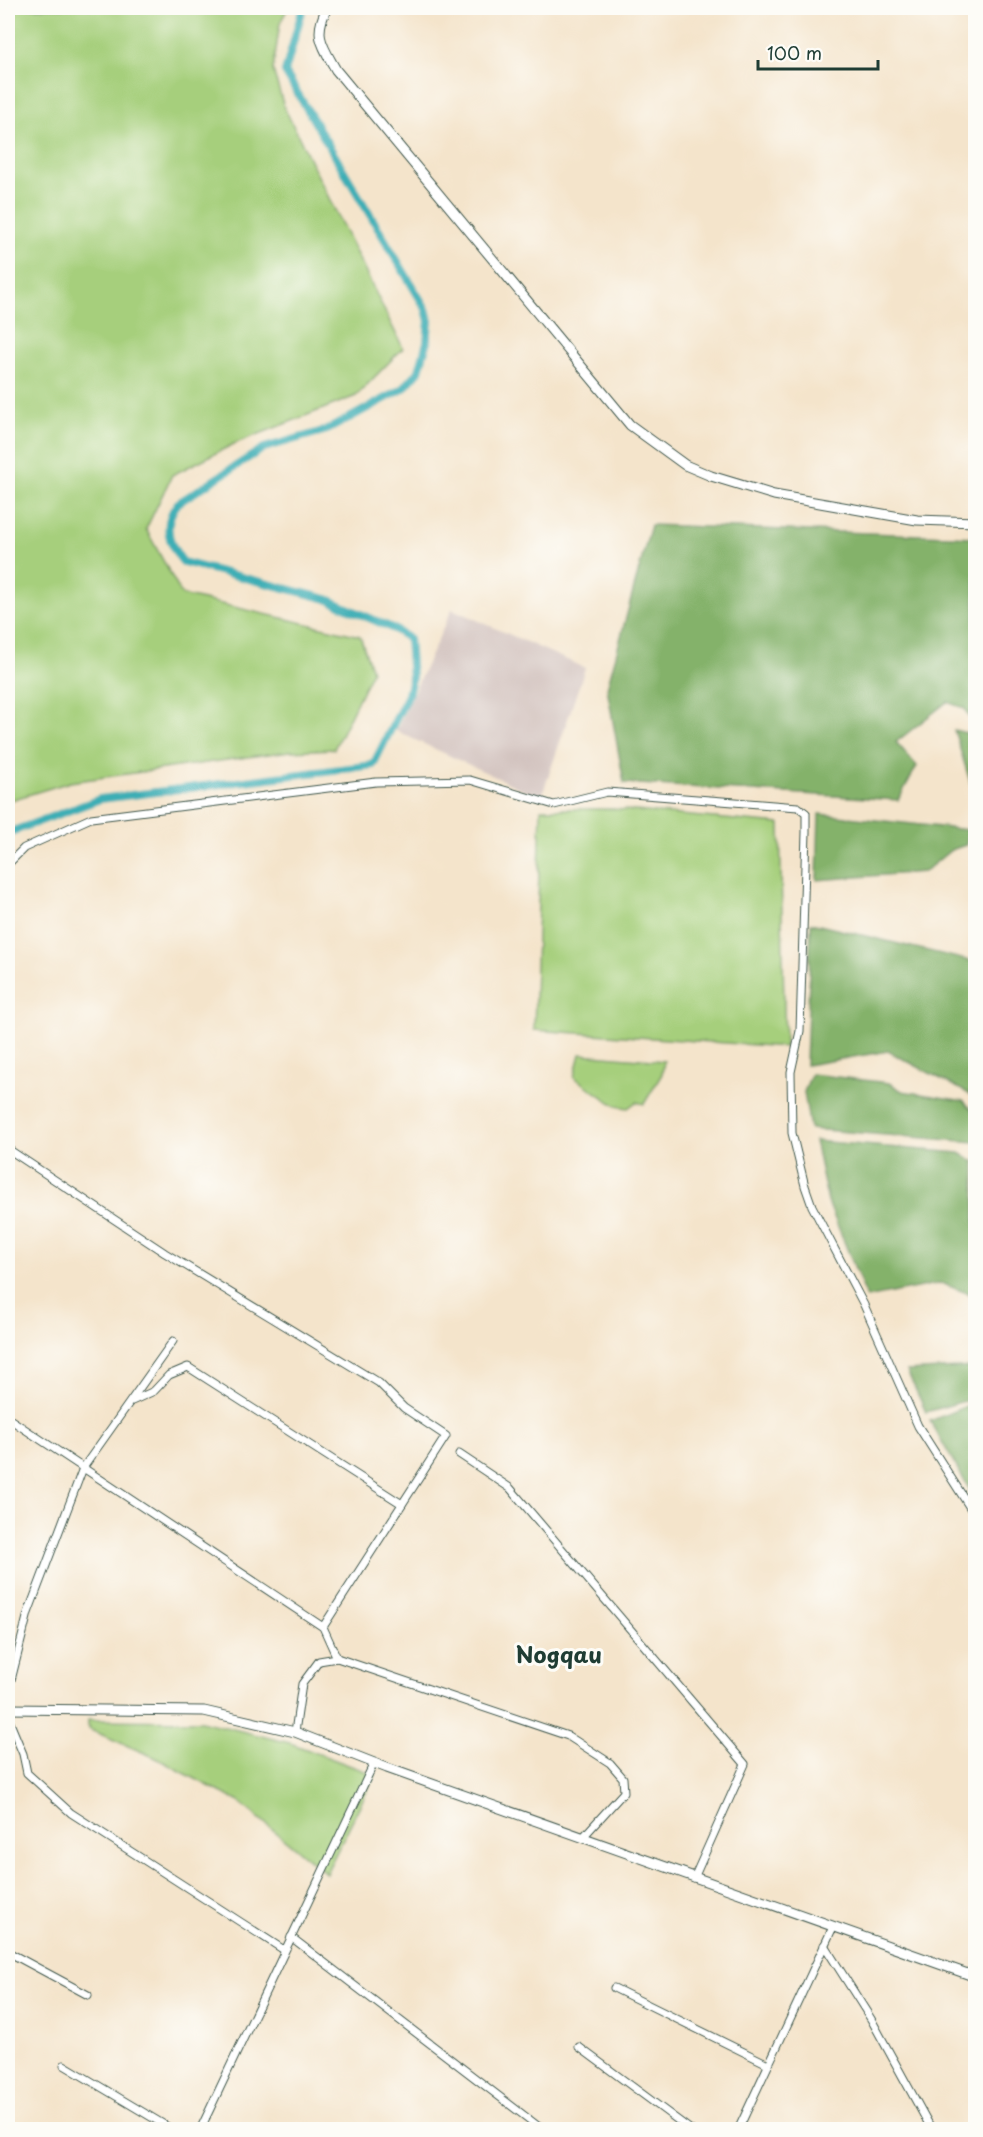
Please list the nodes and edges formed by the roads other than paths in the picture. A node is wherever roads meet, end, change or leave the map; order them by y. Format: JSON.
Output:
{"nodes":[{"id":1,"x":327,"y":8,"type":"edge"},
{"id":2,"x":975,"y":522,"type":"edge"},
{"id":3,"x":8,"y":864,"type":"edge"},
{"id":4,"x":8,"y":1149,"type":"edge"},
{"id":5,"x":174,"y":1341,"type":"dead end"},
{"id":6,"x":131,"y":1401,"type":"junction"},
{"id":7,"x":8,"y":1418,"type":"edge"},
{"id":8,"x":459,"y":1454,"type":"dead end"},
{"id":9,"x":83,"y":1468,"type":"junction"},
{"id":10,"x":402,"y":1504,"type":"junction"},
{"id":11,"x":975,"y":1517,"type":"edge"},
{"id":12,"x":323,"y":1628,"type":"junction"},
{"id":13,"x":337,"y":1658,"type":"junction"},
{"id":14,"x":8,"y":1692,"type":"edge"},
{"id":15,"x":8,"y":1709,"type":"edge"},
{"id":16,"x":9,"y":1721,"type":"edge"},
{"id":17,"x":8,"y":1732,"type":"edge"},
{"id":18,"x":295,"y":1732,"type":"junction"},
{"id":19,"x":374,"y":1763,"type":"junction"},
{"id":20,"x":584,"y":1836,"type":"junction"},
{"id":21,"x":694,"y":1878,"type":"junction"},
{"id":22,"x":833,"y":1927,"type":"junction"},
{"id":23,"x":291,"y":1937,"type":"junction"},
{"id":24,"x":824,"y":1945,"type":"junction"},
{"id":25,"x":284,"y":1950,"type":"junction"},
{"id":26,"x":8,"y":1952,"type":"edge"},
{"id":27,"x":975,"y":1977,"type":"edge"},
{"id":28,"x":614,"y":1988,"type":"dead end"},
{"id":29,"x":88,"y":1995,"type":"dead end"},
{"id":30,"x":579,"y":2048,"type":"dead end"},
{"id":31,"x":768,"y":2064,"type":"junction"},
{"id":32,"x":64,"y":2065,"type":"dead end"},
{"id":33,"x":173,"y":2130,"type":"edge"},
{"id":34,"x":200,"y":2130,"type":"edge"},
{"id":35,"x":543,"y":2130,"type":"edge"},
{"id":36,"x":691,"y":2130,"type":"edge"},
{"id":37,"x":738,"y":2130,"type":"edge"},
{"id":38,"x":932,"y":2130,"type":"edge"}],
"edges":[{"from":1,"to":2,"type":"main road"},
{"from":3,"to":11,"type":"street"},
{"from":4,"to":10,"type":"street"},
{"from":5,"to":6,"type":"street"},
{"from":6,"to":9,"type":"street"},
{"from":6,"to":10,"type":"street"},
{"from":7,"to":9,"type":"street"},
{"from":8,"to":21,"type":"street"},
{"from":9,"to":12,"type":"street"},
{"from":9,"to":14,"type":"street"},
{"from":10,"to":12,"type":"street"},
{"from":12,"to":13,"type":"street"},
{"from":13,"to":18,"type":"street"},
{"from":13,"to":20,"type":"street"},
{"from":15,"to":18,"type":"main road"},
{"from":16,"to":17,"type":"street"},
{"from":16,"to":25,"type":"street"},
{"from":18,"to":19,"type":"main road"},
{"from":19,"to":20,"type":"main road"},
{"from":19,"to":23,"type":"street"},
{"from":20,"to":21,"type":"main road"},
{"from":21,"to":22,"type":"main road"},
{"from":22,"to":24,"type":"street"},
{"from":22,"to":27,"type":"main road"},
{"from":23,"to":25,"type":"street"},
{"from":23,"to":35,"type":"street"},
{"from":24,"to":31,"type":"street"},
{"from":24,"to":38,"type":"street"},
{"from":25,"to":34,"type":"street"},
{"from":26,"to":29,"type":"street"},
{"from":28,"to":31,"type":"street"},
{"from":30,"to":36,"type":"street"},
{"from":31,"to":37,"type":"street"},
{"from":32,"to":33,"type":"street"}]}
